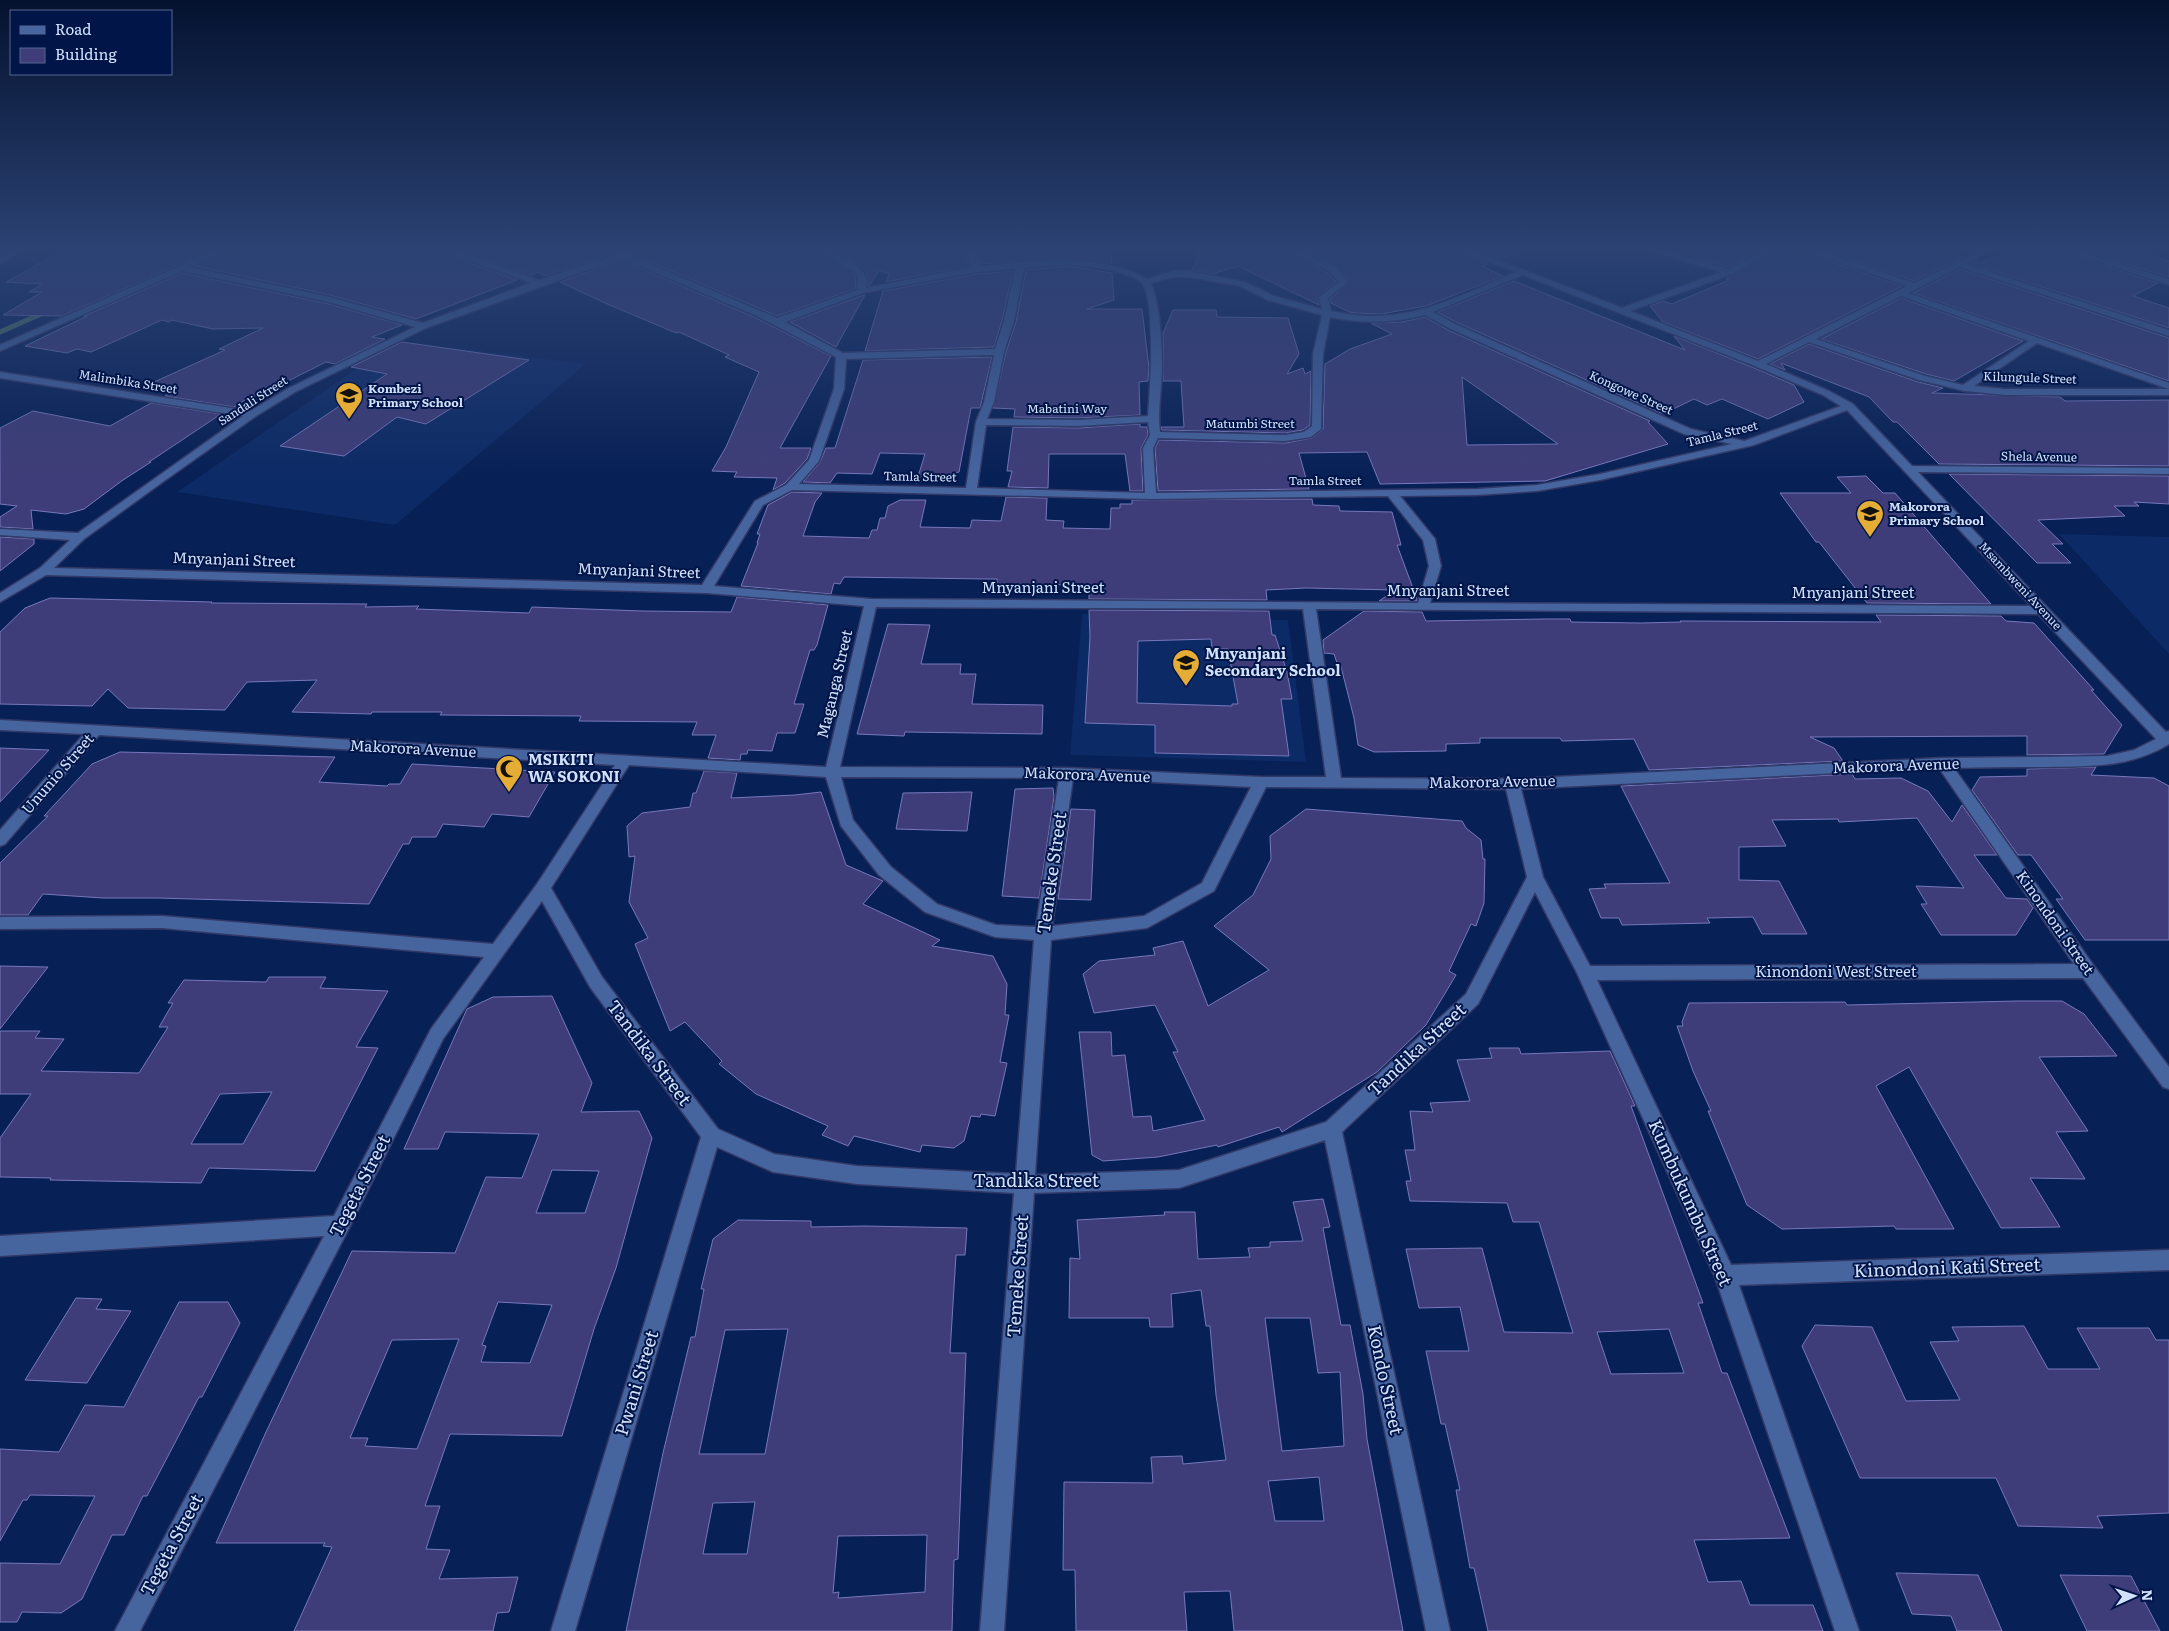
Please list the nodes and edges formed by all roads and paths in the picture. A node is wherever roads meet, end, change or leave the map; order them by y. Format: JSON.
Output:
{"nodes":[{"id":1,"x":49,"y":326,"type":"edge"},
{"id":2,"x":423,"y":326,"type":"edge"},
{"id":3,"x":785,"y":326,"type":"edge"},
{"id":4,"x":1008,"y":326,"type":"edge"},
{"id":5,"x":1154,"y":326,"type":"edge"},
{"id":6,"x":1324,"y":326,"type":"edge"},
{"id":7,"x":1452,"y":326,"type":"edge"},
{"id":8,"x":1661,"y":326,"type":"edge"},
{"id":9,"x":1834,"y":326,"type":"edge"},
{"id":10,"x":1996,"y":326,"type":"edge"},
{"id":11,"x":2148,"y":326,"type":"edge"},
{"id":12,"x":2169,"y":333,"type":"edge"},
{"id":13,"x":1808,"y":339,"type":"junction"},
{"id":14,"x":2036,"y":340,"type":"junction"},
{"id":15,"x":0,"y":348,"type":"edge"},
{"id":16,"x":999,"y":352,"type":"junction"},
{"id":17,"x":841,"y":356,"type":"junction"},
{"id":18,"x":1758,"y":364,"type":"junction"},
{"id":19,"x":0,"y":375,"type":"edge"},
{"id":20,"x":2169,"y":386,"type":"edge"},
{"id":21,"x":1965,"y":388,"type":"junction"},
{"id":22,"x":2169,"y":392,"type":"edge"},
{"id":23,"x":1849,"y":406,"type":"junction"},
{"id":24,"x":252,"y":414,"type":"junction"},
{"id":25,"x":1153,"y":419,"type":"junction"},
{"id":26,"x":981,"y":422,"type":"junction"},
{"id":27,"x":1155,"y":435,"type":"junction"},
{"id":28,"x":1750,"y":443,"type":"junction"},
{"id":29,"x":1909,"y":469,"type":"junction"},
{"id":30,"x":2169,"y":472,"type":"edge"},
{"id":31,"x":790,"y":487,"type":"junction"},
{"id":32,"x":972,"y":492,"type":"junction"},
{"id":33,"x":1392,"y":494,"type":"junction"},
{"id":34,"x":1151,"y":496,"type":"junction"},
{"id":35,"x":0,"y":532,"type":"edge"},
{"id":36,"x":80,"y":537,"type":"junction"},
{"id":37,"x":44,"y":571,"type":"junction"},
{"id":38,"x":706,"y":589,"type":"junction"},
{"id":39,"x":0,"y":598,"type":"edge"},
{"id":40,"x":871,"y":603,"type":"junction"},
{"id":41,"x":1309,"y":607,"type":"junction"},
{"id":42,"x":1423,"y":607,"type":"junction"},
{"id":43,"x":2043,"y":610,"type":"junction"},
{"id":44,"x":0,"y":725,"type":"edge"},
{"id":45,"x":96,"y":730,"type":"junction"},
{"id":46,"x":2168,"y":737,"type":"edge"},
{"id":47,"x":625,"y":761,"type":"junction"},
{"id":48,"x":1943,"y":763,"type":"junction"},
{"id":49,"x":832,"y":772,"type":"junction"},
{"id":50,"x":1067,"y":773,"type":"junction"},
{"id":51,"x":1261,"y":782,"type":"junction"},
{"id":52,"x":1334,"y":782,"type":"junction"},
{"id":53,"x":1512,"y":784,"type":"junction"},
{"id":54,"x":0,"y":840,"type":"edge"},
{"id":55,"x":1535,"y":877,"type":"junction"},
{"id":56,"x":543,"y":888,"type":"junction"},
{"id":57,"x":0,"y":923,"type":"edge"},
{"id":58,"x":1043,"y":934,"type":"junction"},
{"id":59,"x":496,"y":951,"type":"junction"},
{"id":60,"x":2088,"y":970,"type":"junction"},
{"id":61,"x":1584,"y":974,"type":"junction"},
{"id":62,"x":2169,"y":1081,"type":"edge"},
{"id":63,"x":1332,"y":1129,"type":"junction"},
{"id":64,"x":711,"y":1135,"type":"junction"},
{"id":65,"x":1025,"y":1184,"type":"junction"},
{"id":66,"x":340,"y":1225,"type":"junction"},
{"id":67,"x":0,"y":1246,"type":"edge"},
{"id":68,"x":2169,"y":1260,"type":"edge"},
{"id":69,"x":1725,"y":1275,"type":"junction"},
{"id":70,"x":127,"y":1631,"type":"edge"},
{"id":71,"x":563,"y":1631,"type":"edge"},
{"id":72,"x":992,"y":1631,"type":"edge"},
{"id":73,"x":1438,"y":1631,"type":"edge"},
{"id":74,"x":1847,"y":1631,"type":"edge"}],
"edges":[{"from":1,"to":15,"type":"street"},
{"from":2,"to":24,"type":"street","name":"Sandali Street"},
{"from":3,"to":17,"type":"street"},
{"from":4,"to":16,"type":"street"},
{"from":5,"to":25,"type":"street"},
{"from":6,"to":27,"type":"street","name":"Matumbi Street"},
{"from":7,"to":28,"type":"street","name":"Kongowe Street"},
{"from":8,"to":18,"type":"street","name":"Msambweni Avenue"},
{"from":9,"to":13,"type":"street"},
{"from":10,"to":14,"type":"street"},
{"from":11,"to":12,"type":"street"},
{"from":13,"to":18,"type":"street"},
{"from":13,"to":21,"type":"street","name":"Kilungule Street"},
{"from":14,"to":20,"type":"street"},
{"from":14,"to":21,"type":"street"},
{"from":16,"to":17,"type":"street"},
{"from":16,"to":26,"type":"street"},
{"from":17,"to":31,"type":"street"},
{"from":18,"to":23,"type":"street","name":"Msambweni Avenue"},
{"from":19,"to":24,"type":"street","name":"Malimbika Street"},
{"from":21,"to":22,"type":"street","name":"Kilungule Street"},
{"from":23,"to":28,"type":"street","name":"Tamla Street"},
{"from":23,"to":29,"type":"street","name":"Msambweni Avenue"},
{"from":24,"to":36,"type":"street","name":"Sandali Street"},
{"from":25,"to":26,"type":"street","name":"Mabatini Way"},
{"from":25,"to":27,"type":"street"},
{"from":26,"to":32,"type":"street"},
{"from":27,"to":34,"type":"street"},
{"from":28,"to":33,"type":"street","name":"Tamla Street"},
{"from":29,"to":30,"type":"street","name":"Shela Avenue"},
{"from":29,"to":43,"type":"street","name":"Msambweni Avenue"},
{"from":31,"to":32,"type":"street","name":"Tamla Street"},
{"from":31,"to":38,"type":"street"},
{"from":32,"to":34,"type":"street","name":"Tamla Street"},
{"from":33,"to":34,"type":"street","name":"Tamla Street"},
{"from":33,"to":42,"type":"street"},
{"from":35,"to":36,"type":"street"},
{"from":36,"to":37,"type":"street","name":"Sandali Street"},
{"from":37,"to":38,"type":"street","name":"Mnyanjani Street"},
{"from":37,"to":39,"type":"street","name":"Sandali Street"},
{"from":38,"to":40,"type":"street","name":"Mnyanjani Street"},
{"from":40,"to":41,"type":"street","name":"Mnyanjani Street"},
{"from":40,"to":49,"type":"street","name":"Maganga Street"},
{"from":41,"to":42,"type":"street","name":"Mnyanjani Street"},
{"from":41,"to":52,"type":"street"},
{"from":42,"to":43,"type":"street","name":"Mnyanjani Street"},
{"from":43,"to":46,"type":"street","name":"Msambweni Avenue"},
{"from":44,"to":45,"type":"street","name":"Makorora Avenue"},
{"from":45,"to":47,"type":"street","name":"Makorora Avenue"},
{"from":45,"to":54,"type":"street","name":"Ununio Street"},
{"from":46,"to":48,"type":"street","name":"Makorora Avenue"},
{"from":47,"to":49,"type":"street","name":"Makorora Avenue"},
{"from":47,"to":56,"type":"street","name":"Tegeta Street"},
{"from":48,"to":53,"type":"street","name":"Makorora Avenue"},
{"from":48,"to":60,"type":"street","name":"Kinondoni Street"},
{"from":49,"to":50,"type":"street","name":"Makorora Avenue"},
{"from":49,"to":58,"type":"street"},
{"from":50,"to":51,"type":"street","name":"Makorora Avenue"},
{"from":50,"to":58,"type":"street","name":"Temeke Street"},
{"from":51,"to":52,"type":"street","name":"Makorora Avenue"},
{"from":51,"to":58,"type":"street"},
{"from":52,"to":53,"type":"street","name":"Makorora Avenue"},
{"from":53,"to":55,"type":"street","name":"Kumbukumbu Street"},
{"from":55,"to":61,"type":"street","name":"Kumbukumbu Street"},
{"from":55,"to":63,"type":"street","name":"Tandika Street"},
{"from":56,"to":59,"type":"street","name":"Tegeta Street"},
{"from":56,"to":64,"type":"street","name":"Tandika Street"},
{"from":57,"to":59,"type":"street"},
{"from":58,"to":65,"type":"street","name":"Temeke Street"},
{"from":59,"to":66,"type":"street","name":"Tegeta Street"},
{"from":60,"to":61,"type":"street","name":"Kinondoni West Street"},
{"from":60,"to":62,"type":"street","name":"Kinondoni Street"},
{"from":61,"to":69,"type":"street","name":"Kumbukumbu Street"},
{"from":63,"to":65,"type":"street","name":"Tandika Street"},
{"from":63,"to":73,"type":"street","name":"Kondo Street"},
{"from":64,"to":65,"type":"street","name":"Tandika Street"},
{"from":64,"to":71,"type":"street","name":"Pwani Street"},
{"from":65,"to":72,"type":"street","name":"Temeke Street"},
{"from":66,"to":67,"type":"street"},
{"from":66,"to":70,"type":"street","name":"Tegeta Street"},
{"from":68,"to":69,"type":"street","name":"Kinondoni Kati Street"},
{"from":69,"to":74,"type":"street","name":"Kumbukumbu Street"}]}
